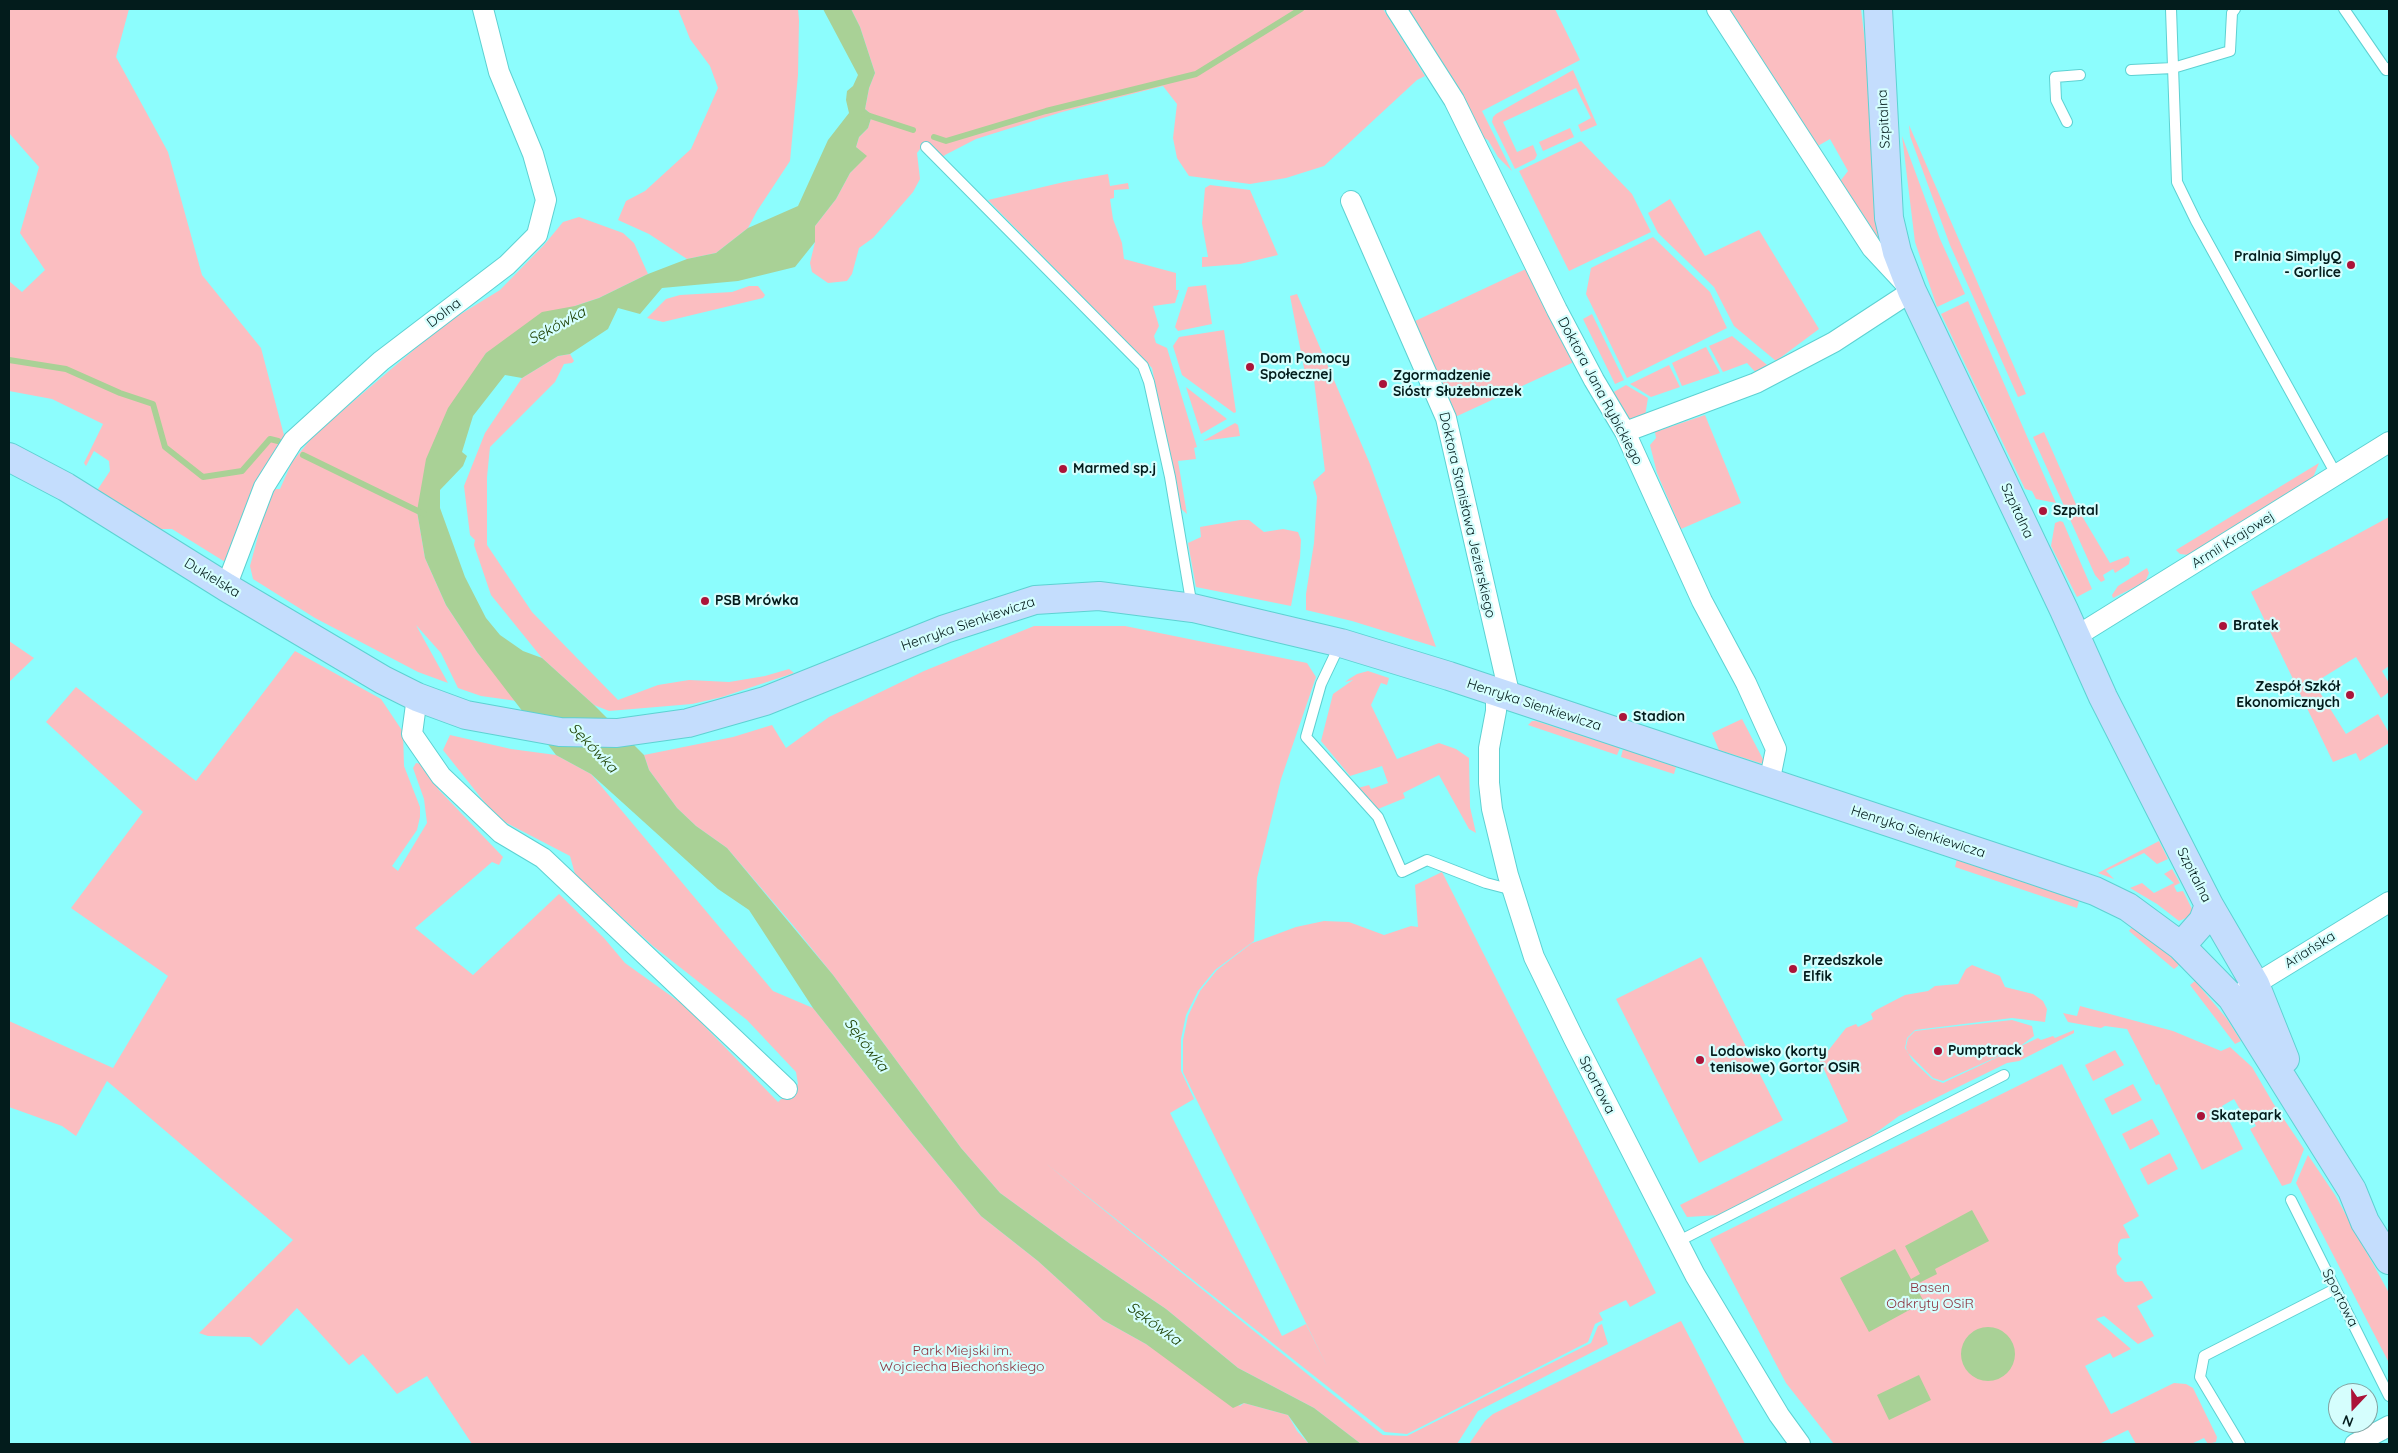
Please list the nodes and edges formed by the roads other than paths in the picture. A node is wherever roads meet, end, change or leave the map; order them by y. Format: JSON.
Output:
{"nodes":[{"id":1,"x":482,"y":9,"type":"edge"},
{"id":2,"x":1396,"y":9,"type":"edge"},
{"id":3,"x":1717,"y":9,"type":"edge"},
{"id":4,"x":1878,"y":9,"type":"edge"},
{"id":5,"x":2171,"y":9,"type":"edge"},
{"id":6,"x":2235,"y":9,"type":"edge"},
{"id":7,"x":2344,"y":9,"type":"edge"},
{"id":8,"x":2172,"y":68,"type":"junction"},
{"id":9,"x":2389,"y":68,"type":"edge"},
{"id":10,"x":2131,"y":70,"type":"dead end"},
{"id":11,"x":2080,"y":75,"type":"dead end"},
{"id":12,"x":2066,"y":122,"type":"dead end"},
{"id":13,"x":926,"y":146,"type":"dead end"},
{"id":14,"x":1352,"y":201,"type":"dead end"},
{"id":15,"x":1912,"y":291,"type":"junction"},
{"id":16,"x":1625,"y":432,"type":"junction"},
{"id":17,"x":2389,"y":442,"type":"edge"},
{"id":18,"x":9,"y":457,"type":"edge"},
{"id":19,"x":2336,"y":474,"type":"junction"},
{"id":20,"x":226,"y":587,"type":"junction"},
{"id":21,"x":1192,"y":608,"type":"junction"},
{"id":22,"x":2075,"y":636,"type":"junction"},
{"id":23,"x":1340,"y":643,"type":"junction"},
{"id":24,"x":1503,"y":694,"type":"junction"},
{"id":25,"x":417,"y":697,"type":"junction"},
{"id":26,"x":466,"y":715,"type":"joint"},
{"id":27,"x":1770,"y":783,"type":"junction"},
{"id":28,"x":1513,"y":890,"type":"junction"},
{"id":29,"x":2389,"y":902,"type":"edge"},
{"id":30,"x":2209,"y":904,"type":"junction"},
{"id":31,"x":2181,"y":946,"type":"junction"},
{"id":32,"x":2255,"y":984,"type":"junction"},
{"id":33,"x":2232,"y":998,"type":"junction"},
{"id":34,"x":2004,"y":1075,"type":"dead end"},
{"id":35,"x":786,"y":1089,"type":"dead end"},
{"id":36,"x":2294,"y":1095,"type":"junction"},
{"id":37,"x":2352,"y":1190,"type":"junction"},
{"id":38,"x":2291,"y":1200,"type":"dead end"},
{"id":39,"x":2389,"y":1237,"type":"edge"},
{"id":40,"x":1677,"y":1242,"type":"junction"},
{"id":41,"x":2389,"y":1260,"type":"edge"},
{"id":42,"x":2335,"y":1289,"type":"junction"},
{"id":43,"x":2389,"y":1396,"type":"edge"},
{"id":44,"x":2389,"y":1426,"type":"edge"},
{"id":45,"x":1800,"y":1444,"type":"edge"},
{"id":46,"x":2240,"y":1444,"type":"edge"},
{"id":47,"x":2355,"y":1444,"type":"edge"}],
"edges":[{"from":1,"to":20,"type":"street","name":"Dolna"},
{"from":2,"to":16,"type":"street","name":"Doktora Jana Rybickiego"},
{"from":3,"to":15,"type":"street"},
{"from":4,"to":15,"type":"main road","name":"Szpitalna"},
{"from":5,"to":8,"type":"lane"},
{"from":6,"to":8,"type":"lane"},
{"from":7,"to":9,"type":"lane"},
{"from":8,"to":10,"type":"lane"},
{"from":8,"to":19,"type":"lane"},
{"from":11,"to":12,"type":"lane"},
{"from":13,"to":21,"type":"lane"},
{"from":14,"to":24,"type":"street","name":"Doktora Stanisława Jezierskiego"},
{"from":15,"to":16,"type":"street"},
{"from":15,"to":22,"type":"main road","name":"Szpitalna"},
{"from":16,"to":27,"type":"street","name":"Doktora Jana Rybickiego"},
{"from":17,"to":19,"type":"street","name":"Armii Krajowej"},
{"from":18,"to":20,"type":"main road","name":"Dukielska"},
{"from":19,"to":22,"type":"street","name":"Armii Krajowej"},
{"from":20,"to":25,"type":"main road","name":"Dukielska"},
{"from":21,"to":23,"type":"main road","name":"Henryka Sienkiewicza"},
{"from":21,"to":26,"type":"main road","name":"Henryka Sienkiewicza"},
{"from":22,"to":30,"type":"main road","name":"Szpitalna"},
{"from":23,"to":24,"type":"main road","name":"Henryka Sienkiewicza"},
{"from":23,"to":28,"type":"lane"},
{"from":24,"to":27,"type":"main road","name":"Henryka Sienkiewicza"},
{"from":24,"to":28,"type":"street","name":"Sportowa"},
{"from":25,"to":26,"type":"main road","name":"Dukielska"},
{"from":25,"to":35,"type":"street"},
{"from":27,"to":31,"type":"main road","name":"Henryka Sienkiewicza"},
{"from":28,"to":40,"type":"street","name":"Sportowa"},
{"from":29,"to":32,"type":"street","name":"Ariańska"},
{"from":30,"to":31,"type":"main road"},
{"from":30,"to":32,"type":"main road","name":"Szpitalna"},
{"from":31,"to":33,"type":"main road","name":"Henryka Sienkiewicza"},
{"from":32,"to":33,"type":"street","name":"Ariańska"},
{"from":32,"to":36,"type":"main road","name":"Henryka Sienkiewicza"},
{"from":33,"to":36,"type":"main road","name":"Henryka Sienkiewicza"},
{"from":34,"to":40,"type":"lane"},
{"from":36,"to":37,"type":"main road","name":"Henryka Sienkiewicza"},
{"from":37,"to":39,"type":"main road","name":"Henryka Sienkiewicza"},
{"from":37,"to":41,"type":"main road","name":"Henryka Sienkiewicza"},
{"from":38,"to":42,"type":"lane","name":"Sportowa"},
{"from":40,"to":45,"type":"street","name":"Sportowa"},
{"from":42,"to":43,"type":"lane","name":"Sportowa"},
{"from":42,"to":46,"type":"lane"},
{"from":44,"to":47,"type":"street"}]}
